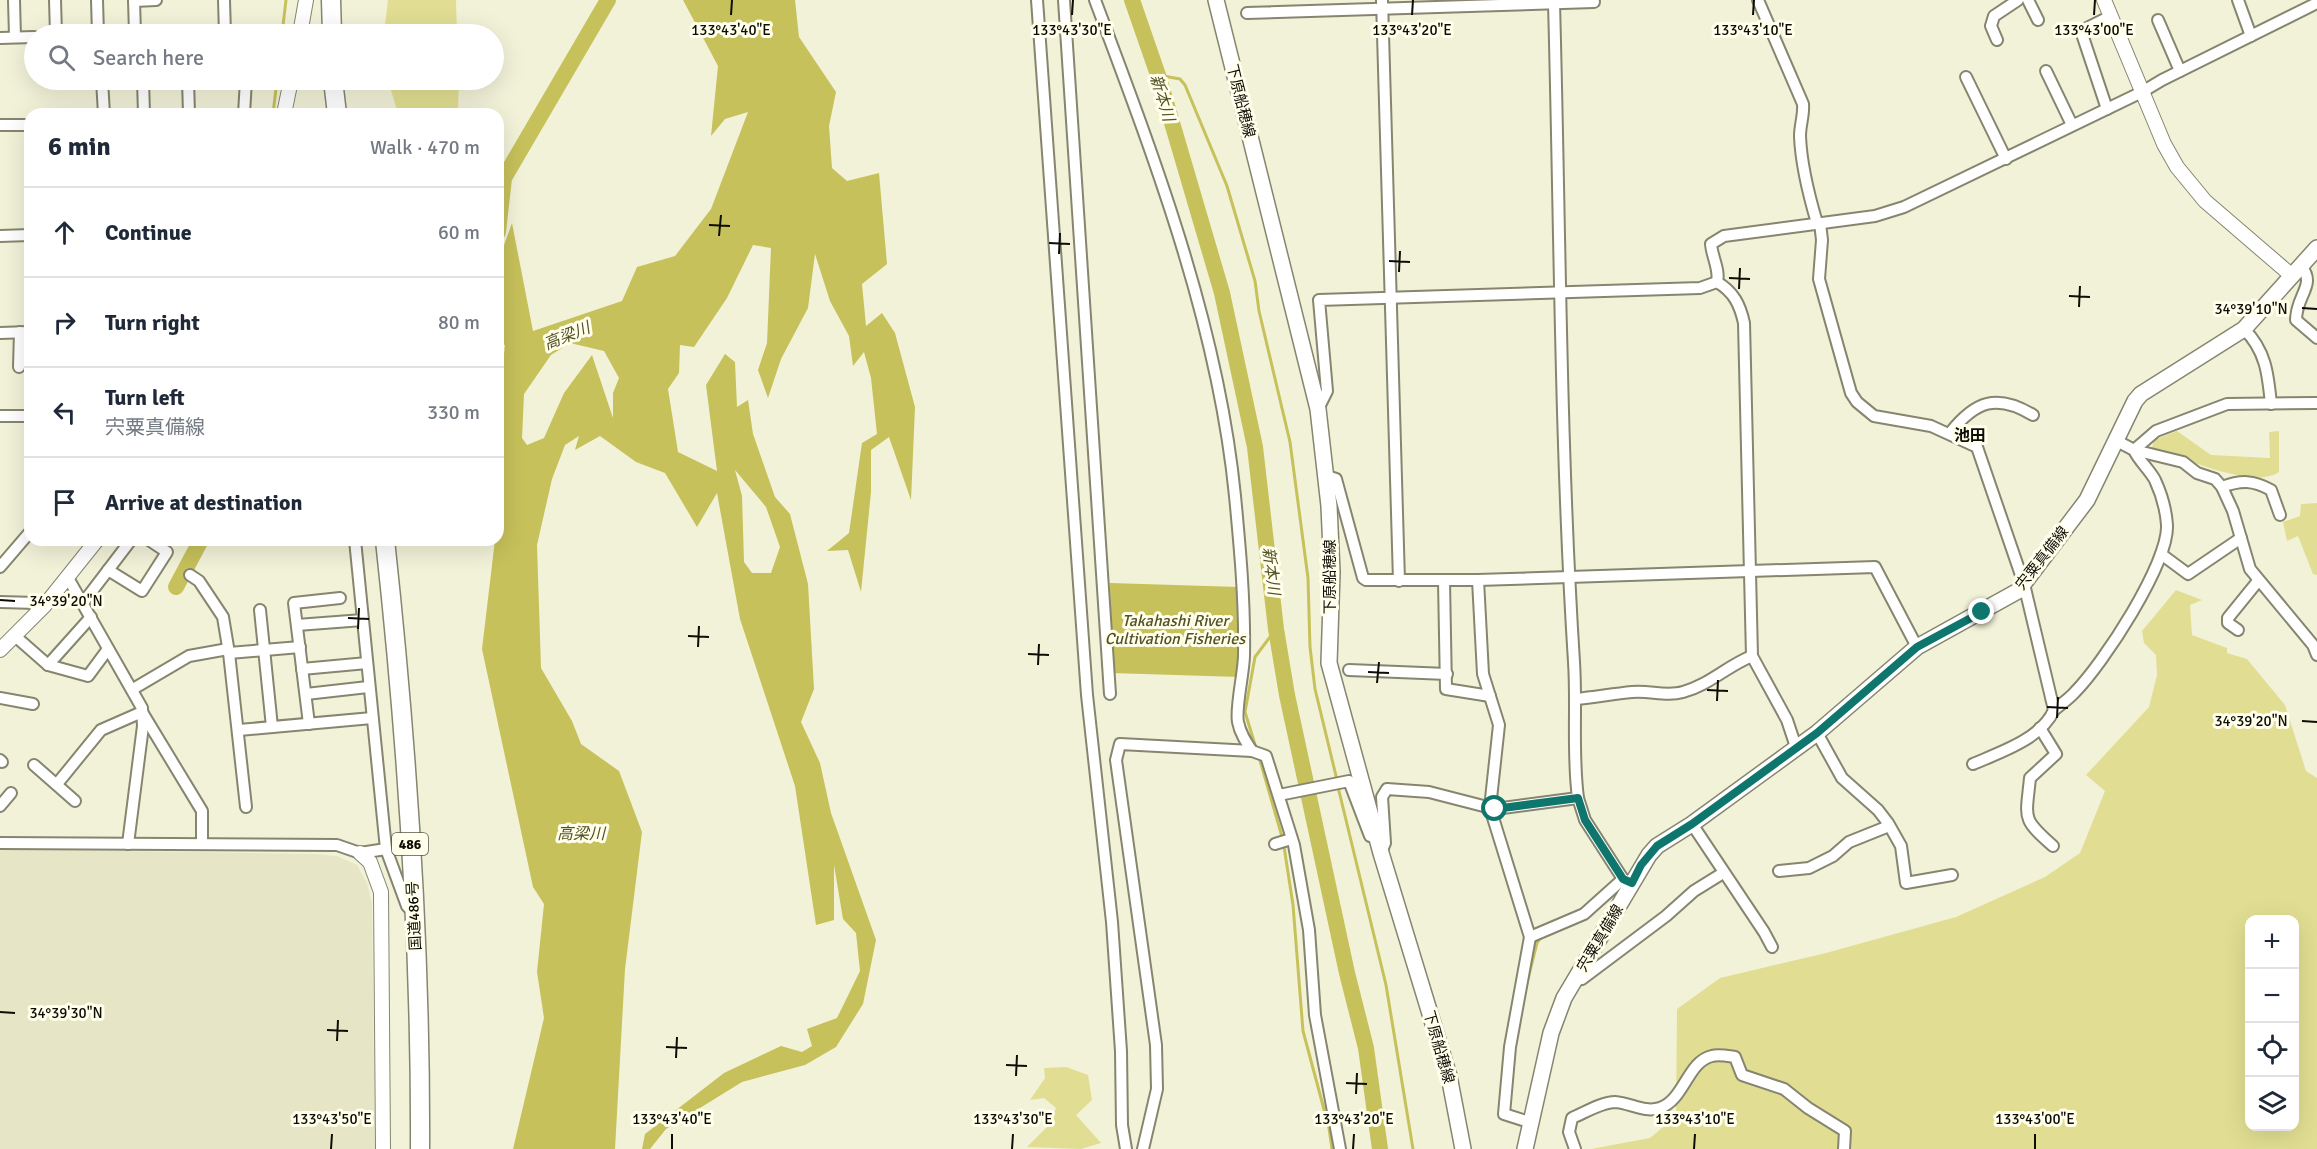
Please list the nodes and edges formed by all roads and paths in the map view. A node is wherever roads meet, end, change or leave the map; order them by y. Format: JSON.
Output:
{"nodes":[{"id":1,"x":14,"y":0,"type":"edge"},
{"id":2,"x":55,"y":0,"type":"edge"},
{"id":3,"x":97,"y":0,"type":"edge"},
{"id":4,"x":134,"y":0,"type":"edge"},
{"id":5,"x":156,"y":0,"type":"edge"},
{"id":6,"x":224,"y":0,"type":"edge"},
{"id":7,"x":306,"y":0,"type":"edge"},
{"id":8,"x":331,"y":0,"type":"edge"},
{"id":9,"x":1036,"y":0,"type":"edge"},
{"id":10,"x":1064,"y":0,"type":"edge"},
{"id":11,"x":1095,"y":0,"type":"edge"},
{"id":12,"x":1216,"y":0,"type":"edge"},
{"id":13,"x":2018,"y":0,"type":"edge"},
{"id":14,"x":2028,"y":0,"type":"edge"},
{"id":15,"x":2104,"y":0,"type":"edge"},
{"id":16,"x":2238,"y":0,"type":"edge"},
{"id":17,"x":1763,"y":1,"type":"edge"},
{"id":18,"x":1594,"y":2,"type":"dead end"},
{"id":19,"x":1554,"y":3,"type":"junction"},
{"id":20,"x":2317,"y":3,"type":"edge"},
{"id":21,"x":1381,"y":7,"type":"edge"},
{"id":22,"x":1247,"y":13,"type":"dead end"},
{"id":23,"x":2111,"y":16,"type":"junction"},
{"id":24,"x":2038,"y":20,"type":"dead end"},
{"id":25,"x":2158,"y":20,"type":"dead end"},
{"id":26,"x":56,"y":24,"type":"edge"},
{"id":27,"x":98,"y":24,"type":"edge"},
{"id":28,"x":135,"y":24,"type":"edge"},
{"id":29,"x":225,"y":24,"type":"edge"},
{"id":30,"x":302,"y":24,"type":"edge"},
{"id":31,"x":332,"y":24,"type":"edge"},
{"id":32,"x":2251,"y":36,"type":"junction"},
{"id":33,"x":15,"y":37,"type":"junction"},
{"id":34,"x":24,"y":37,"type":"edge"},
{"id":35,"x":0,"y":38,"type":"edge"},
{"id":36,"x":1997,"y":40,"type":"dead end"},
{"id":37,"x":2046,"y":70,"type":"dead end"},
{"id":38,"x":2180,"y":71,"type":"junction"},
{"id":39,"x":1966,"y":77,"type":"dead end"},
{"id":40,"x":103,"y":90,"type":"edge"},
{"id":41,"x":143,"y":90,"type":"edge"},
{"id":42,"x":188,"y":90,"type":"edge"},
{"id":43,"x":245,"y":90,"type":"edge"},
{"id":44,"x":289,"y":90,"type":"edge"},
{"id":45,"x":334,"y":90,"type":"edge"},
{"id":46,"x":2142,"y":92,"type":"junction"},
{"id":47,"x":104,"y":108,"type":"edge"},
{"id":48,"x":144,"y":108,"type":"edge"},
{"id":49,"x":189,"y":108,"type":"edge"},
{"id":50,"x":244,"y":108,"type":"edge"},
{"id":51,"x":285,"y":108,"type":"edge"},
{"id":52,"x":336,"y":108,"type":"edge"},
{"id":53,"x":2107,"y":109,"type":"junction"},
{"id":54,"x":0,"y":124,"type":"edge"},
{"id":55,"x":24,"y":125,"type":"edge"},
{"id":56,"x":2072,"y":125,"type":"junction"},
{"id":57,"x":2006,"y":159,"type":"junction"},
{"id":58,"x":1818,"y":223,"type":"junction"},
{"id":59,"x":0,"y":236,"type":"edge"},
{"id":60,"x":24,"y":236,"type":"edge"},
{"id":61,"x":2317,"y":248,"type":"edge"},
{"id":62,"x":2299,"y":269,"type":"junction"},
{"id":63,"x":1717,"y":282,"type":"junction"},
{"id":64,"x":1562,"y":292,"type":"junction"},
{"id":65,"x":1390,"y":298,"type":"junction"},
{"id":66,"x":2244,"y":329,"type":"junction"},
{"id":67,"x":24,"y":332,"type":"edge"},
{"id":68,"x":0,"y":333,"type":"edge"},
{"id":69,"x":24,"y":338,"type":"edge"},
{"id":70,"x":2317,"y":338,"type":"edge"},
{"id":71,"x":19,"y":367,"type":"dead end"},
{"id":72,"x":2317,"y":403,"type":"edge"},
{"id":73,"x":2271,"y":404,"type":"junction"},
{"id":74,"x":1318,"y":409,"type":"junction"},
{"id":75,"x":2033,"y":415,"type":"dead end"},
{"id":76,"x":0,"y":416,"type":"edge"},
{"id":77,"x":24,"y":416,"type":"edge"},
{"id":78,"x":1950,"y":433,"type":"junction"},
{"id":79,"x":2116,"y":441,"type":"junction"},
{"id":80,"x":2134,"y":450,"type":"junction"},
{"id":81,"x":1327,"y":476,"type":"junction"},
{"id":82,"x":2222,"y":487,"type":"junction"},
{"id":83,"x":2280,"y":516,"type":"dead end"},
{"id":84,"x":2241,"y":537,"type":"junction"},
{"id":85,"x":24,"y":539,"type":"edge"},
{"id":86,"x":92,"y":546,"type":"edge"},
{"id":87,"x":126,"y":546,"type":"edge"},
{"id":88,"x":158,"y":546,"type":"edge"},
{"id":89,"x":356,"y":546,"type":"edge"},
{"id":90,"x":385,"y":546,"type":"edge"},
{"id":91,"x":2161,"y":554,"type":"junction"},
{"id":92,"x":0,"y":567,"type":"edge"},
{"id":93,"x":108,"y":570,"type":"junction"},
{"id":94,"x":1752,"y":571,"type":"junction"},
{"id":95,"x":190,"y":575,"type":"dead end"},
{"id":96,"x":1569,"y":575,"type":"junction"},
{"id":97,"x":68,"y":578,"type":"junction"},
{"id":98,"x":1478,"y":580,"type":"junction"},
{"id":99,"x":1399,"y":581,"type":"junction"},
{"id":100,"x":1444,"y":581,"type":"junction"},
{"id":101,"x":2258,"y":581,"type":"junction"},
{"id":102,"x":2024,"y":584,"type":"junction"},
{"id":103,"x":340,"y":598,"type":"dead end"},
{"id":104,"x":0,"y":603,"type":"edge"},
{"id":105,"x":83,"y":603,"type":"junction"},
{"id":106,"x":45,"y":605,"type":"junction"},
{"id":107,"x":260,"y":610,"type":"dead end"},
{"id":108,"x":91,"y":617,"type":"junction"},
{"id":109,"x":363,"y":620,"type":"junction"},
{"id":110,"x":297,"y":626,"type":"junction"},
{"id":111,"x":2238,"y":630,"type":"dead end"},
{"id":112,"x":15,"y":636,"type":"junction"},
{"id":113,"x":300,"y":647,"type":"junction"},
{"id":114,"x":1917,"y":647,"type":"junction"},
{"id":115,"x":108,"y":649,"type":"junction"},
{"id":116,"x":0,"y":650,"type":"edge"},
{"id":117,"x":229,"y":651,"type":"junction"},
{"id":118,"x":264,"y":651,"type":"junction"},
{"id":119,"x":2317,"y":654,"type":"edge"},
{"id":120,"x":1752,"y":656,"type":"junction"},
{"id":121,"x":367,"y":663,"type":"junction"},
{"id":122,"x":48,"y":665,"type":"junction"},
{"id":123,"x":302,"y":669,"type":"junction"},
{"id":124,"x":1349,"y":670,"type":"dead end"},
{"id":125,"x":1447,"y":674,"type":"junction"},
{"id":126,"x":368,"y":687,"type":"junction"},
{"id":127,"x":133,"y":689,"type":"junction"},
{"id":128,"x":306,"y":694,"type":"junction"},
{"id":129,"x":1110,"y":694,"type":"dead end"},
{"id":130,"x":1490,"y":696,"type":"junction"},
{"id":131,"x":0,"y":698,"type":"edge"},
{"id":132,"x":1576,"y":699,"type":"junction"},
{"id":133,"x":33,"y":704,"type":"dead end"},
{"id":134,"x":2054,"y":710,"type":"junction"},
{"id":135,"x":142,"y":712,"type":"junction"},
{"id":136,"x":372,"y":718,"type":"junction"},
{"id":137,"x":309,"y":724,"type":"junction"},
{"id":138,"x":272,"y":727,"type":"junction"},
{"id":139,"x":2040,"y":728,"type":"junction"},
{"id":140,"x":238,"y":730,"type":"junction"},
{"id":141,"x":1819,"y":736,"type":"junction"},
{"id":142,"x":1796,"y":747,"type":"junction"},
{"id":143,"x":1252,"y":750,"type":"junction"},
{"id":144,"x":1973,"y":764,"type":"dead end"},
{"id":145,"x":34,"y":765,"type":"dead end"},
{"id":146,"x":57,"y":784,"type":"junction"},
{"id":147,"x":11,"y":793,"type":"dead end"},
{"id":148,"x":1279,"y":795,"type":"junction"},
{"id":149,"x":1578,"y":798,"type":"junction"},
{"id":150,"x":75,"y":801,"type":"dead end"},
{"id":151,"x":0,"y":806,"type":"edge"},
{"id":152,"x":246,"y":807,"type":"dead end"},
{"id":153,"x":1490,"y":808,"type":"junction"},
{"id":154,"x":1692,"y":824,"type":"junction"},
{"id":155,"x":1889,"y":826,"type":"junction"},
{"id":156,"x":0,"y":843,"type":"edge"},
{"id":157,"x":128,"y":844,"type":"junction"},
{"id":158,"x":202,"y":844,"type":"junction"},
{"id":159,"x":2053,"y":846,"type":"dead end"},
{"id":160,"x":386,"y":849,"type":"junction"},
{"id":161,"x":360,"y":853,"type":"junction"},
{"id":162,"x":1381,"y":853,"type":"junction"},
{"id":163,"x":1779,"y":871,"type":"dead end"},
{"id":164,"x":1723,"y":873,"type":"junction"},
{"id":165,"x":1952,"y":875,"type":"dead end"},
{"id":166,"x":1628,"y":881,"type":"junction"},
{"id":167,"x":415,"y":914,"type":"junction"},
{"id":168,"x":1530,"y":937,"type":"junction"},
{"id":169,"x":1772,"y":947,"type":"dead end"},
{"id":170,"x":1574,"y":980,"type":"junction"},
{"id":171,"x":1532,"y":1123,"type":"junction"},
{"id":172,"x":383,"y":1149,"type":"edge"},
{"id":173,"x":420,"y":1149,"type":"edge"},
{"id":174,"x":1126,"y":1149,"type":"edge"},
{"id":175,"x":1143,"y":1149,"type":"edge"},
{"id":176,"x":1340,"y":1149,"type":"edge"},
{"id":177,"x":1463,"y":1149,"type":"edge"},
{"id":178,"x":1525,"y":1149,"type":"edge"},
{"id":179,"x":1575,"y":1149,"type":"edge"},
{"id":180,"x":1844,"y":1149,"type":"edge"}],
"edges":[{"from":1,"to":33,"type":"street"},
{"from":2,"to":26,"type":"street"},
{"from":3,"to":27,"type":"street"},
{"from":4,"to":5,"type":"street"},
{"from":4,"to":28,"type":"street"},
{"from":6,"to":29,"type":"street"},
{"from":7,"to":30,"type":"street"},
{"from":8,"to":31,"type":"highway"},
{"from":9,"to":174,"type":"street"},
{"from":10,"to":129,"type":"street"},
{"from":11,"to":143,"type":"street"},
{"from":12,"to":74,"type":"main road","name":"下原船穂線"},
{"from":13,"to":36,"type":"street"},
{"from":14,"to":24,"type":"street"},
{"from":15,"to":23,"type":"street"},
{"from":16,"to":32,"type":"street"},
{"from":17,"to":58,"type":"street"},
{"from":18,"to":19,"type":"street"},
{"from":19,"to":21,"type":"street"},
{"from":19,"to":64,"type":"street"},
{"from":20,"to":32,"type":"street"},
{"from":21,"to":22,"type":"street"},
{"from":21,"to":65,"type":"street"},
{"from":23,"to":46,"type":"street"},
{"from":23,"to":53,"type":"street"},
{"from":25,"to":38,"type":"street"},
{"from":32,"to":38,"type":"street"},
{"from":33,"to":34,"type":"street"},
{"from":33,"to":35,"type":"street"},
{"from":37,"to":56,"type":"street"},
{"from":38,"to":46,"type":"street"},
{"from":39,"to":57,"type":"street"},
{"from":40,"to":47,"type":"street"},
{"from":41,"to":48,"type":"street"},
{"from":42,"to":49,"type":"street"},
{"from":43,"to":50,"type":"street"},
{"from":44,"to":51,"type":"street"},
{"from":45,"to":52,"type":"highway"},
{"from":46,"to":53,"type":"street"},
{"from":46,"to":62,"type":"street"},
{"from":53,"to":56,"type":"street"},
{"from":54,"to":55,"type":"street"},
{"from":56,"to":57,"type":"street"},
{"from":57,"to":58,"type":"street"},
{"from":58,"to":63,"type":"street"},
{"from":58,"to":78,"type":"street"},
{"from":59,"to":60,"type":"street"},
{"from":61,"to":62,"type":"main road","name":"宍粟真備線"},
{"from":62,"to":66,"type":"main road","name":"宍粟真備線"},
{"from":62,"to":70,"type":"street"},
{"from":63,"to":64,"type":"street"},
{"from":63,"to":94,"type":"street"},
{"from":64,"to":65,"type":"street"},
{"from":64,"to":96,"type":"street"},
{"from":65,"to":74,"type":"street"},
{"from":65,"to":99,"type":"street"},
{"from":66,"to":73,"type":"street"},
{"from":66,"to":79,"type":"main road","name":"宍粟真備線"},
{"from":67,"to":68,"type":"street"},
{"from":69,"to":71,"type":"street"},
{"from":72,"to":73,"type":"street"},
{"from":73,"to":80,"type":"street"},
{"from":74,"to":81,"type":"main road","name":"下原船穂線"},
{"from":75,"to":78,"type":"street"},
{"from":76,"to":77,"type":"street"},
{"from":78,"to":102,"type":"street"},
{"from":79,"to":80,"type":"street"},
{"from":79,"to":102,"type":"main road","name":"宍粟真備線"},
{"from":80,"to":82,"type":"street"},
{"from":80,"to":91,"type":"street"},
{"from":81,"to":99,"type":"street"},
{"from":81,"to":162,"type":"main road","name":"下原船穂線"},
{"from":82,"to":83,"type":"street"},
{"from":82,"to":84,"type":"street"},
{"from":84,"to":91,"type":"street"},
{"from":84,"to":101,"type":"street"},
{"from":85,"to":92,"type":"street"},
{"from":86,"to":97,"type":"street"},
{"from":87,"to":93,"type":"street"},
{"from":88,"to":93,"type":"street"},
{"from":89,"to":109,"type":"street"},
{"from":90,"to":167,"type":"highway","name":"国道486号","number":"486"},
{"from":91,"to":134,"type":"street"},
{"from":93,"to":105,"type":"street"},
{"from":94,"to":96,"type":"street"},
{"from":94,"to":114,"type":"street"},
{"from":94,"to":120,"type":"street"},
{"from":95,"to":117,"type":"street"},
{"from":96,"to":98,"type":"street"},
{"from":96,"to":132,"type":"street"},
{"from":97,"to":105,"type":"street"},
{"from":97,"to":106,"type":"street"},
{"from":98,"to":100,"type":"street"},
{"from":98,"to":130,"type":"street"},
{"from":99,"to":100,"type":"street"},
{"from":100,"to":125,"type":"street"},
{"from":101,"to":111,"type":"street"},
{"from":101,"to":119,"type":"street"},
{"from":102,"to":114,"type":"main road","name":"宍粟真備線"},
{"from":102,"to":134,"type":"street"},
{"from":103,"to":110,"type":"street"},
{"from":104,"to":106,"type":"street"},
{"from":105,"to":108,"type":"street"},
{"from":106,"to":112,"type":"street"},
{"from":107,"to":118,"type":"street"},
{"from":108,"to":115,"type":"street"},
{"from":108,"to":122,"type":"street"},
{"from":109,"to":110,"type":"street"},
{"from":109,"to":121,"type":"street"},
{"from":110,"to":113,"type":"street"},
{"from":112,"to":116,"type":"street"},
{"from":112,"to":122,"type":"street"},
{"from":113,"to":118,"type":"street"},
{"from":113,"to":123,"type":"street"},
{"from":114,"to":141,"type":"main road","name":"宍粟真備線"},
{"from":115,"to":122,"type":"street"},
{"from":115,"to":127,"type":"street"},
{"from":117,"to":118,"type":"street"},
{"from":117,"to":127,"type":"street"},
{"from":117,"to":140,"type":"street"},
{"from":118,"to":138,"type":"street"},
{"from":120,"to":132,"type":"street"},
{"from":120,"to":142,"type":"street"},
{"from":121,"to":123,"type":"street"},
{"from":121,"to":126,"type":"street"},
{"from":123,"to":128,"type":"street"},
{"from":124,"to":125,"type":"street"},
{"from":125,"to":130,"type":"street"},
{"from":126,"to":128,"type":"street"},
{"from":126,"to":136,"type":"street"},
{"from":127,"to":135,"type":"street"},
{"from":128,"to":137,"type":"street"},
{"from":130,"to":153,"type":"street"},
{"from":131,"to":133,"type":"street"},
{"from":132,"to":149,"type":"street"},
{"from":134,"to":139,"type":"street"},
{"from":135,"to":146,"type":"street"},
{"from":135,"to":157,"type":"street"},
{"from":135,"to":158,"type":"street"},
{"from":136,"to":137,"type":"street"},
{"from":136,"to":160,"type":"street"},
{"from":137,"to":138,"type":"street"},
{"from":138,"to":140,"type":"street"},
{"from":139,"to":144,"type":"street"},
{"from":139,"to":159,"type":"street"},
{"from":140,"to":152,"type":"street"},
{"from":141,"to":142,"type":"main road","name":"宍粟真備線"},
{"from":141,"to":155,"type":"street"},
{"from":142,"to":154,"type":"main road","name":"宍粟真備線"},
{"from":143,"to":148,"type":"street"},
{"from":143,"to":175,"type":"street"},
{"from":145,"to":146,"type":"street"},
{"from":146,"to":150,"type":"street"},
{"from":147,"to":151,"type":"street"},
{"from":148,"to":162,"type":"street"},
{"from":148,"to":176,"type":"street"},
{"from":149,"to":153,"type":"street"},
{"from":149,"to":166,"type":"street"},
{"from":153,"to":162,"type":"street"},
{"from":153,"to":168,"type":"street"},
{"from":154,"to":164,"type":"street"},
{"from":154,"to":166,"type":"main road","name":"宍粟真備線"},
{"from":155,"to":163,"type":"street"},
{"from":155,"to":165,"type":"street"},
{"from":156,"to":157,"type":"street"},
{"from":157,"to":158,"type":"street"},
{"from":158,"to":161,"type":"street"},
{"from":160,"to":161,"type":"street"},
{"from":160,"to":167,"type":"street"},
{"from":161,"to":172,"type":"street"},
{"from":162,"to":177,"type":"main road","name":"下原船穂線"},
{"from":164,"to":169,"type":"street"},
{"from":164,"to":170,"type":"street"},
{"from":166,"to":168,"type":"street"},
{"from":166,"to":170,"type":"main road","name":"宍粟真備線"},
{"from":167,"to":173,"type":"highway","name":"国道486号","number":"486"},
{"from":168,"to":171,"type":"street"},
{"from":170,"to":171,"type":"main road","name":"宍粟真備線"},
{"from":171,"to":178,"type":"main road","name":"宍粟真備線"},
{"from":179,"to":180,"type":"street"}]}
